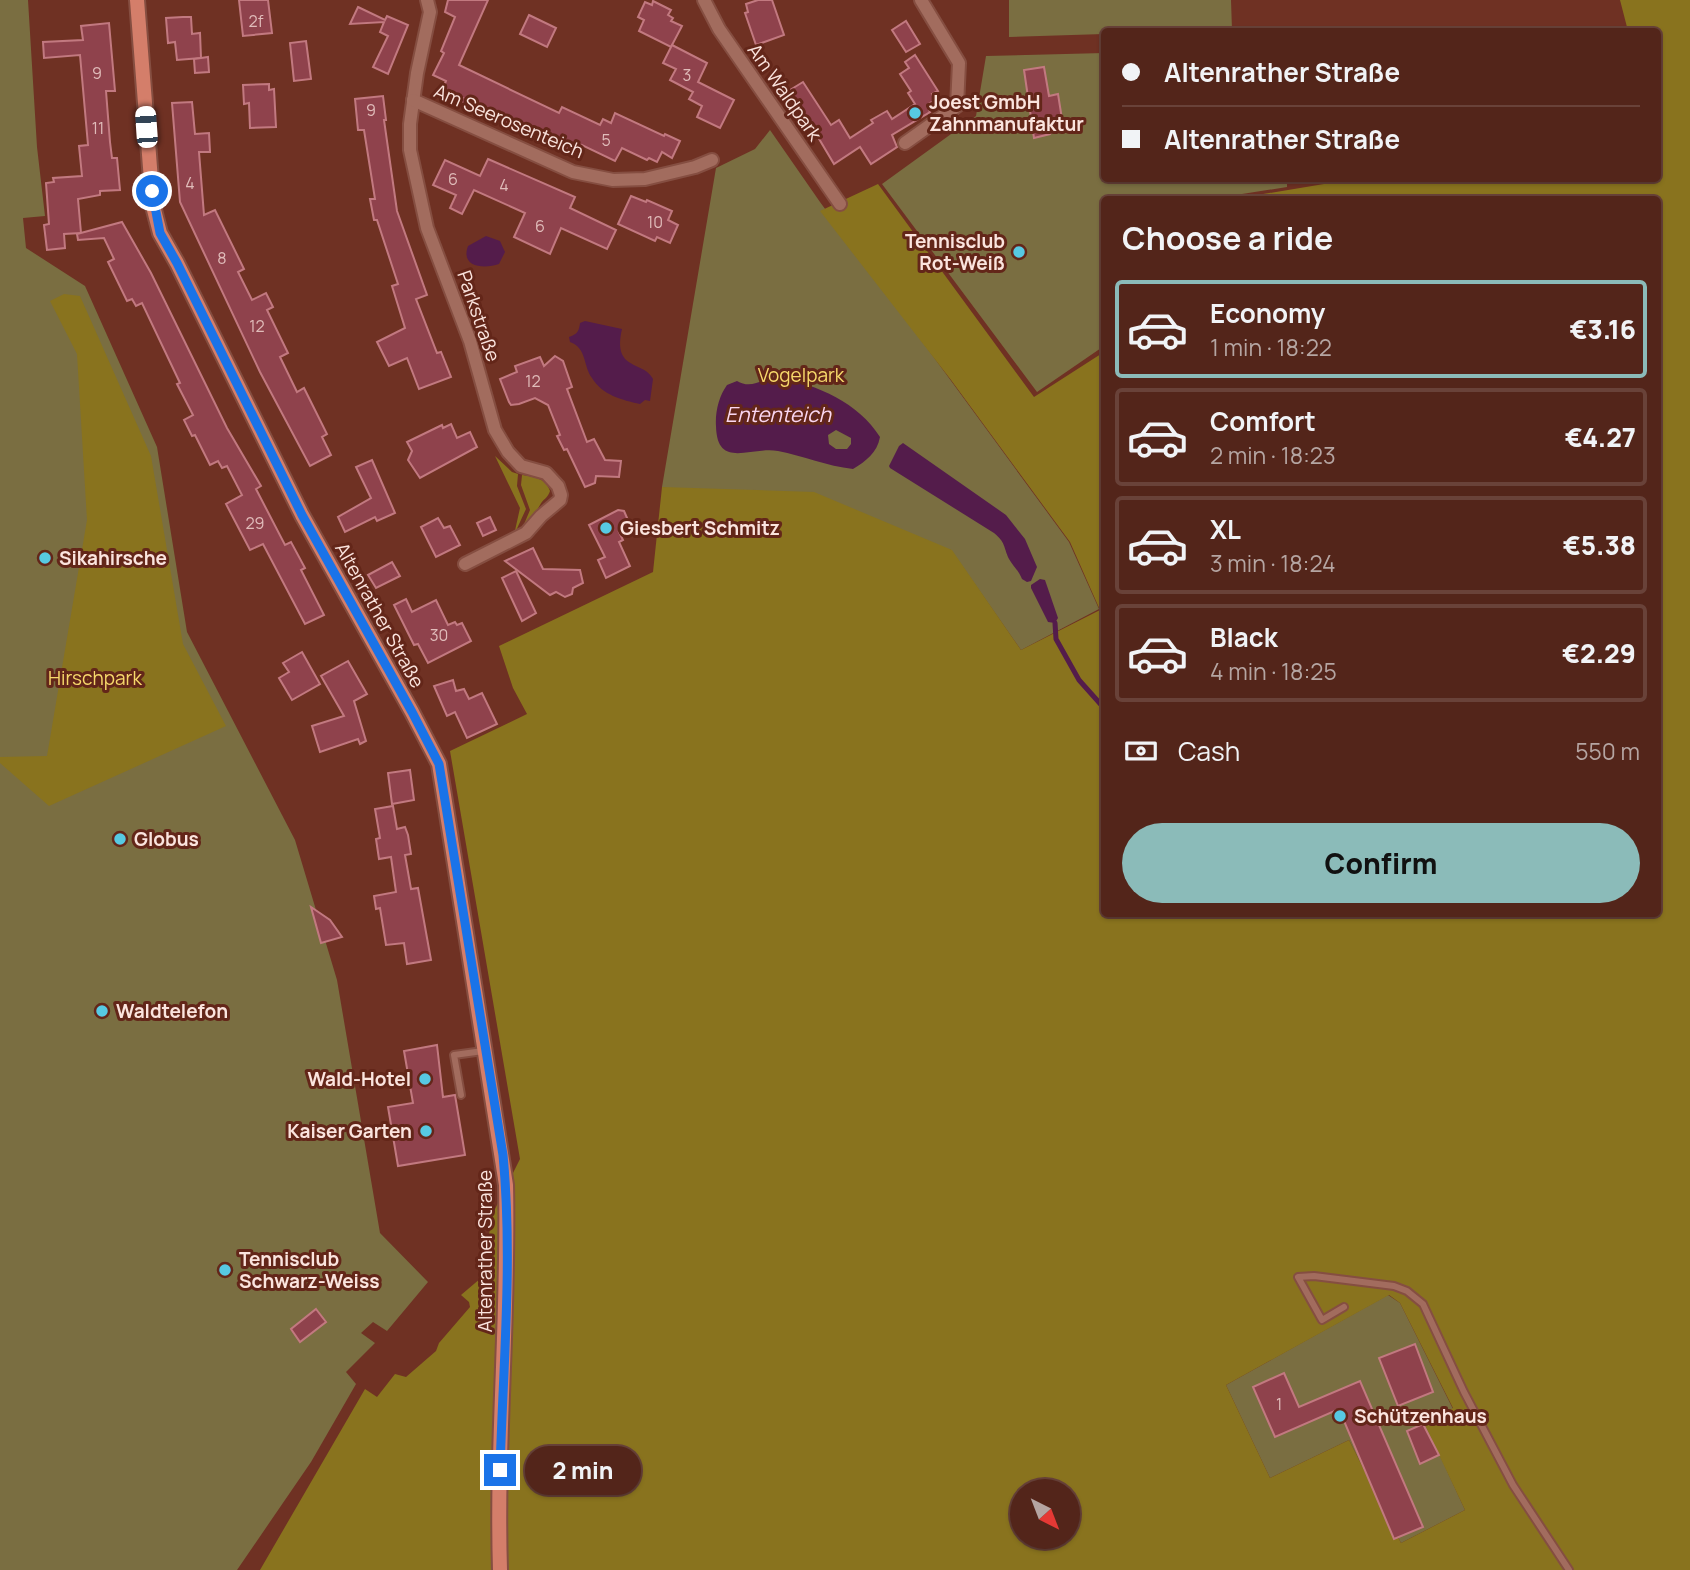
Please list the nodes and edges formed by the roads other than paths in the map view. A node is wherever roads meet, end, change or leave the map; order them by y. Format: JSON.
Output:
{"nodes":[{"id":1,"x":137,"y":0,"type":"edge"},
{"id":2,"x":427,"y":0,"type":"edge"},
{"id":3,"x":704,"y":0,"type":"edge"},
{"id":4,"x":921,"y":0,"type":"edge"},
{"id":5,"x":413,"y":100,"type":"junction"},
{"id":6,"x":905,"y":143,"type":"dead end"},
{"id":7,"x":712,"y":160,"type":"dead end"},
{"id":8,"x":840,"y":204,"type":"dead end"},
{"id":9,"x":465,"y":564,"type":"dead end"},
{"id":10,"x":485,"y":1051,"type":"junction"},
{"id":11,"x":461,"y":1095,"type":"dead end"},
{"id":12,"x":1344,"y":1307,"type":"dead end"},
{"id":13,"x":500,"y":1570,"type":"edge"},
{"id":14,"x":1569,"y":1570,"type":"edge"}],
"edges":[{"from":1,"to":10,"type":"street","name":"Altenrather Straße"},
{"from":2,"to":5,"type":"street","name":"Parkstraße"},
{"from":3,"to":8,"type":"street","name":"Am Waldpark"},
{"from":4,"to":6,"type":"street"},
{"from":5,"to":7,"type":"street","name":"Am Seerosenteich"},
{"from":5,"to":9,"type":"street","name":"Parkstraße"},
{"from":10,"to":11,"type":"lane"},
{"from":10,"to":13,"type":"street","name":"Altenrather Straße"},
{"from":12,"to":14,"type":"lane"}]}
